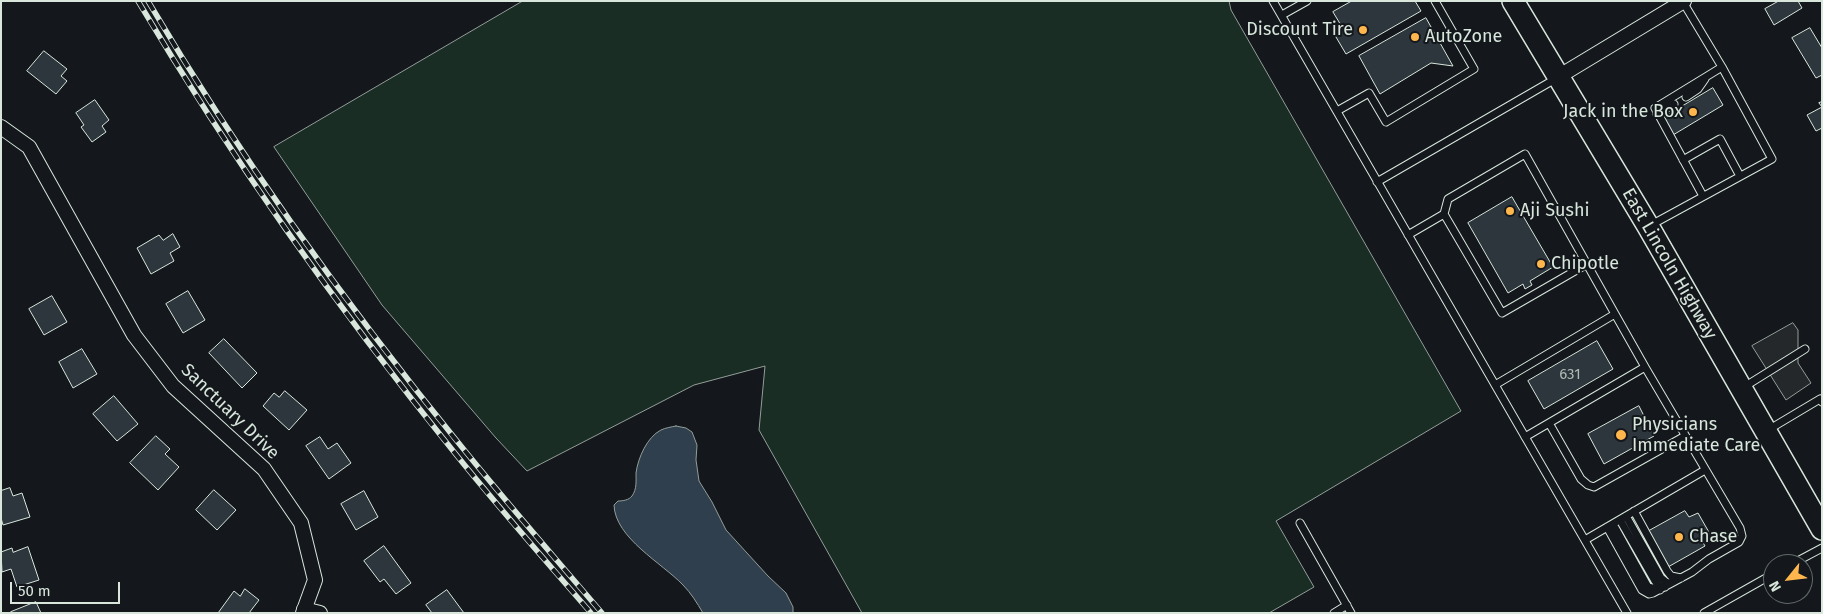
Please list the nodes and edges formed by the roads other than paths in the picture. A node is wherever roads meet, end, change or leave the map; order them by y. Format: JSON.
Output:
{"nodes":[{"id":1,"x":1273,"y":1,"type":"edge"},
{"id":2,"x":1307,"y":1,"type":"edge"},
{"id":3,"x":1435,"y":1,"type":"edge"},
{"id":4,"x":1513,"y":1,"type":"edge"},
{"id":5,"x":1684,"y":2,"type":"edge"},
{"id":6,"x":1282,"y":16,"type":"junction"},
{"id":7,"x":1722,"y":67,"type":"junction"},
{"id":8,"x":1706,"y":76,"type":"junction"},
{"id":9,"x":1558,"y":77,"type":"junction"},
{"id":10,"x":1686,"y":97,"type":"dead end"},
{"id":11,"x":1674,"y":104,"type":"dead end"},
{"id":12,"x":1337,"y":112,"type":"junction"},
{"id":13,"x":1657,"y":114,"type":"junction"},
{"id":14,"x":1,"y":127,"type":"edge"},
{"id":15,"x":1683,"y":160,"type":"junction"},
{"id":16,"x":1740,"y":176,"type":"junction"},
{"id":17,"x":1378,"y":182,"type":"junction"},
{"id":18,"x":1703,"y":196,"type":"junction"},
{"id":19,"x":1444,"y":214,"type":"junction"},
{"id":20,"x":1648,"y":226,"type":"junction"},
{"id":21,"x":1408,"y":235,"type":"junction"},
{"id":22,"x":1587,"y":264,"type":"junction"},
{"id":23,"x":1616,"y":314,"type":"junction"},
{"id":24,"x":1805,"y":349,"type":"dead end"},
{"id":25,"x":1645,"y":367,"type":"junction"},
{"id":26,"x":1495,"y":384,"type":"junction"},
{"id":27,"x":1741,"y":388,"type":"junction"},
{"id":28,"x":1822,"y":402,"type":"edge"},
{"id":29,"x":1549,"y":423,"type":"junction"},
{"id":30,"x":1766,"y":431,"type":"junction"},
{"id":31,"x":1685,"y":436,"type":"junction"},
{"id":32,"x":1525,"y":437,"type":"junction"},
{"id":33,"x":1705,"y":470,"type":"junction"},
{"id":34,"x":1634,"y":511,"type":"junction"},
{"id":35,"x":1616,"y":522,"type":"junction"},
{"id":36,"x":1300,"y":523,"type":"dead end"},
{"id":37,"x":1822,"y":529,"type":"edge"},
{"id":38,"x":1585,"y":540,"type":"junction"},
{"id":39,"x":1822,"y":548,"type":"edge"},
{"id":40,"x":1811,"y":554,"type":"edge"},
{"id":41,"x":1681,"y":578,"type":"junction"},
{"id":42,"x":1763,"y":580,"type":"edge"},
{"id":43,"x":1674,"y":582,"type":"junction"},
{"id":44,"x":1662,"y":588,"type":"junction"},
{"id":45,"x":1347,"y":605,"type":"junction"},
{"id":46,"x":303,"y":611,"type":"edge"},
{"id":47,"x":320,"y":613,"type":"edge"},
{"id":48,"x":1334,"y":613,"type":"edge"},
{"id":49,"x":1351,"y":613,"type":"edge"},
{"id":50,"x":1627,"y":613,"type":"edge"},
{"id":51,"x":1704,"y":613,"type":"edge"}],
"edges":[{"from":1,"to":6,"type":"lane"},
{"from":2,"to":6,"type":"lane"},
{"from":3,"to":12,"type":"lane"},
{"from":4,"to":9,"type":"main road","name":"East Lincoln Highway"},
{"from":5,"to":7,"type":"lane"},
{"from":5,"to":9,"type":"street"},
{"from":6,"to":12,"type":"lane"},
{"from":7,"to":8,"type":"lane"},
{"from":7,"to":16,"type":"lane"},
{"from":8,"to":10,"type":"lane"},
{"from":8,"to":13,"type":"lane"},
{"from":9,"to":17,"type":"lane"},
{"from":9,"to":20,"type":"main road","name":"East Lincoln Highway"},
{"from":11,"to":13,"type":"lane"},
{"from":12,"to":17,"type":"lane"},
{"from":13,"to":15,"type":"lane"},
{"from":14,"to":46,"type":"street","name":"Sanctuary Drive"},
{"from":15,"to":16,"type":"lane"},
{"from":15,"to":18,"type":"lane"},
{"from":16,"to":18,"type":"lane"},
{"from":17,"to":21,"type":"lane"},
{"from":18,"to":20,"type":"lane"},
{"from":19,"to":21,"type":"lane"},
{"from":19,"to":22,"type":"lane"},
{"from":19,"to":22,"type":"lane"},
{"from":20,"to":27,"type":"main road","name":"East Lincoln Highway"},
{"from":21,"to":26,"type":"lane"},
{"from":22,"to":23,"type":"lane"},
{"from":23,"to":25,"type":"lane"},
{"from":23,"to":26,"type":"lane"},
{"from":24,"to":27,"type":"lane"},
{"from":25,"to":29,"type":"lane"},
{"from":25,"to":31,"type":"lane"},
{"from":26,"to":32,"type":"lane"},
{"from":27,"to":30,"type":"main road","name":"East Lincoln Highway"},
{"from":28,"to":30,"type":"lane"},
{"from":29,"to":31,"type":"lane"},
{"from":29,"to":32,"type":"lane"},
{"from":30,"to":37,"type":"main road","name":"East Lincoln Highway"},
{"from":31,"to":33,"type":"lane"},
{"from":32,"to":38,"type":"lane"},
{"from":33,"to":34,"type":"lane"},
{"from":33,"to":41,"type":"lane"},
{"from":34,"to":35,"type":"lane"},
{"from":34,"to":41,"type":"lane"},
{"from":35,"to":38,"type":"lane"},
{"from":35,"to":43,"type":"lane"},
{"from":35,"to":44,"type":"lane"},
{"from":35,"to":44,"type":"lane"},
{"from":36,"to":45,"type":"lane"},
{"from":38,"to":50,"type":"lane"},
{"from":39,"to":40,"type":"lane"},
{"from":41,"to":43,"type":"lane"},
{"from":42,"to":51,"type":"lane"},
{"from":43,"to":44,"type":"lane"},
{"from":45,"to":48,"type":"lane"},
{"from":45,"to":49,"type":"lane"},
{"from":46,"to":47,"type":"street"}]}
